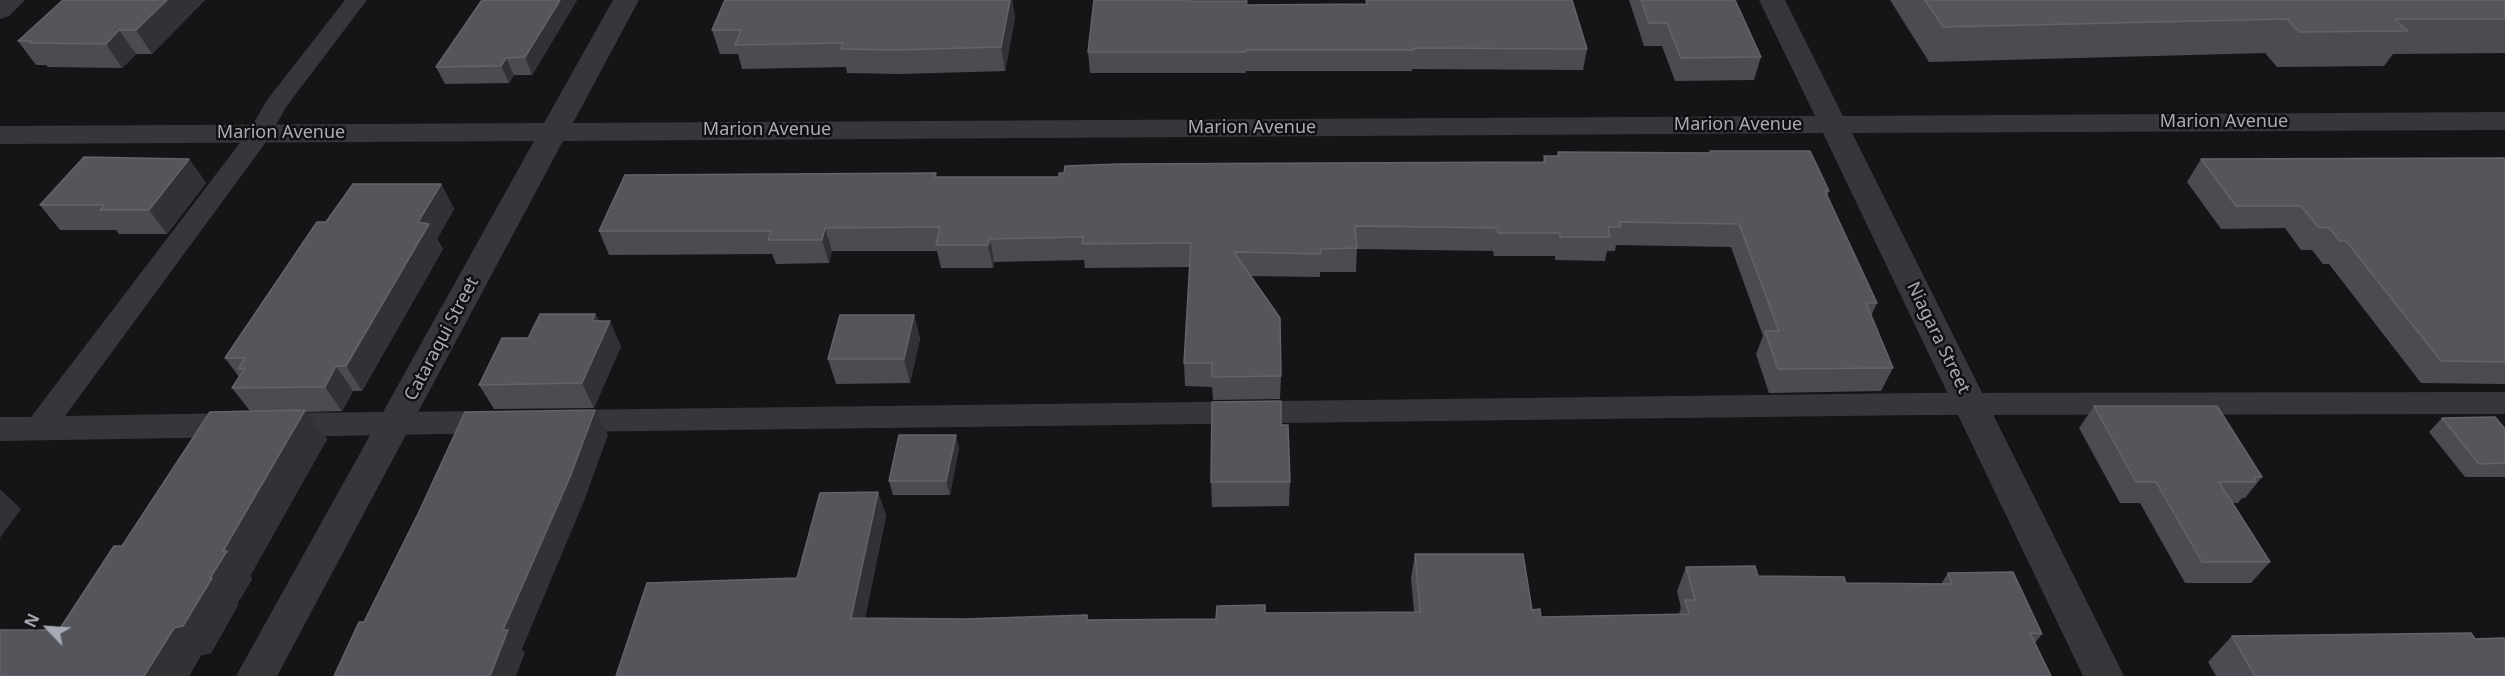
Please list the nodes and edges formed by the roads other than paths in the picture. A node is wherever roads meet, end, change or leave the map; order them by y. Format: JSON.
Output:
{"nodes":[{"id":1,"x":12,"y":0,"type":"edge"},
{"id":2,"x":356,"y":0,"type":"edge"},
{"id":3,"x":626,"y":0,"type":"edge"},
{"id":4,"x":1772,"y":0,"type":"edge"},
{"id":5,"x":0,"y":11,"type":"edge"},
{"id":6,"x":2505,"y":121,"type":"edge"},
{"id":7,"x":1834,"y":124,"type":"junction"},
{"id":8,"x":554,"y":132,"type":"junction"},
{"id":9,"x":260,"y":133,"type":"junction"},
{"id":10,"x":0,"y":135,"type":"edge"},
{"id":11,"x":1970,"y":403,"type":"junction"},
{"id":12,"x":2505,"y":403,"type":"edge"},
{"id":13,"x":397,"y":423,"type":"junction"},
{"id":14,"x":0,"y":429,"type":"edge"},
{"id":15,"x":39,"y":429,"type":"junction"},
{"id":16,"x":256,"y":676,"type":"edge"},
{"id":17,"x":2104,"y":676,"type":"edge"}],
"edges":[{"from":1,"to":5,"type":"street"},
{"from":2,"to":9,"type":"lane"},
{"from":3,"to":8,"type":"street","name":"Cataraqui Street"},
{"from":4,"to":7,"type":"street","name":"Niagara Street"},
{"from":6,"to":7,"type":"street","name":"Marion Avenue"},
{"from":7,"to":8,"type":"street","name":"Marion Avenue"},
{"from":7,"to":11,"type":"street","name":"Niagara Street"},
{"from":8,"to":9,"type":"street","name":"Marion Avenue"},
{"from":8,"to":13,"type":"street","name":"Cataraqui Street"},
{"from":9,"to":10,"type":"street","name":"Marion Avenue"},
{"from":9,"to":15,"type":"lane"},
{"from":11,"to":12,"type":"lane"},
{"from":11,"to":13,"type":"lane"},
{"from":11,"to":17,"type":"street","name":"Niagara Street"},
{"from":13,"to":15,"type":"lane"},
{"from":13,"to":16,"type":"street","name":"Cataraqui Street"},
{"from":14,"to":15,"type":"lane"}]}
